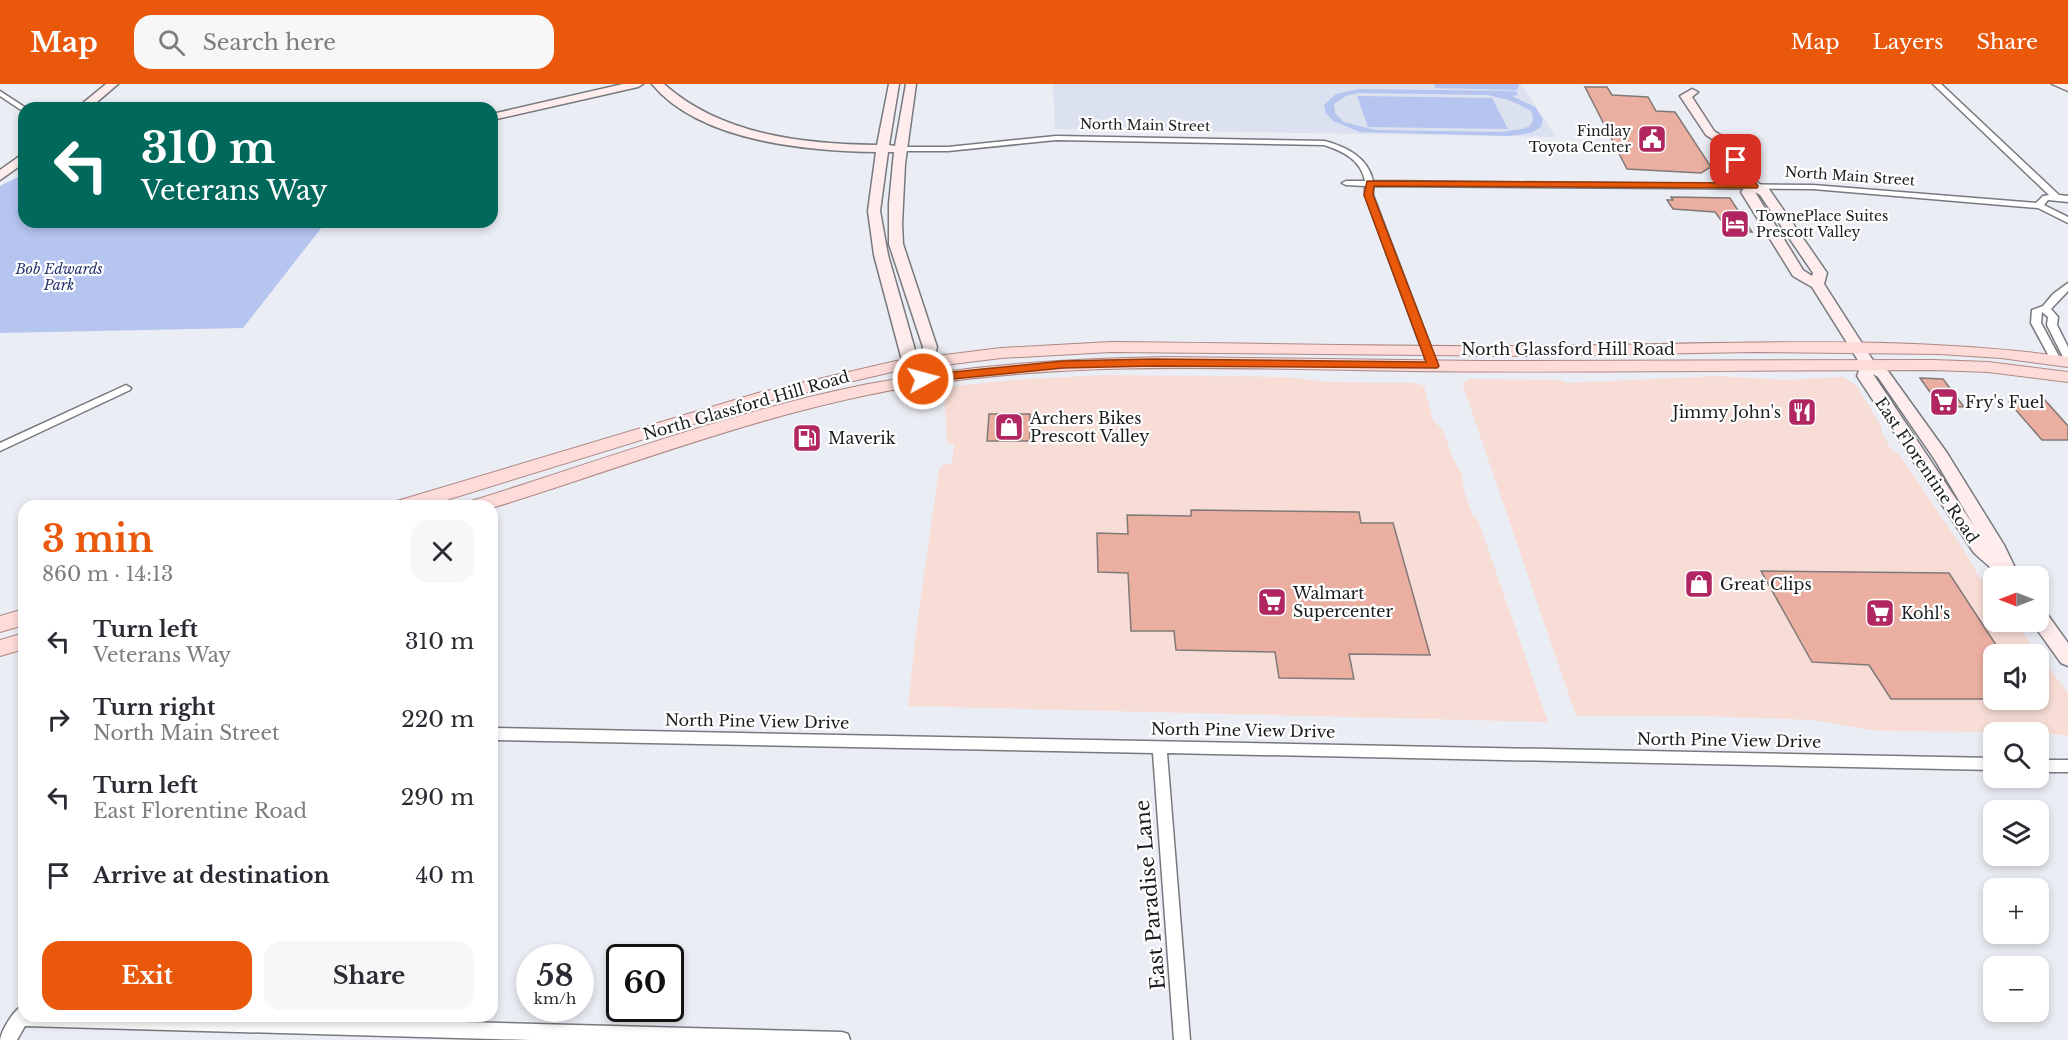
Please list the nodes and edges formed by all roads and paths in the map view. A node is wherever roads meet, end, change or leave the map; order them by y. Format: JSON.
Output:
{"nodes":[{"id":1,"x":113,"y":84,"type":"edge"},
{"id":2,"x":638,"y":84,"type":"edge"},
{"id":3,"x":657,"y":84,"type":"edge"},
{"id":4,"x":894,"y":84,"type":"edge"},
{"id":5,"x":910,"y":84,"type":"edge"},
{"id":6,"x":1937,"y":84,"type":"edge"},
{"id":7,"x":2056,"y":84,"type":"edge"},
{"id":8,"x":1689,"y":88,"type":"edge"},
{"id":9,"x":2068,"y":88,"type":"edge"},
{"id":10,"x":0,"y":93,"type":"edge"},
{"id":11,"x":90,"y":102,"type":"edge"},
{"id":12,"x":18,"y":106,"type":"edge"},
{"id":13,"x":498,"y":116,"type":"edge"},
{"id":14,"x":900,"y":148,"type":"junction"},
{"id":15,"x":883,"y":149,"type":"junction"},
{"id":16,"x":18,"y":160,"type":"edge"},
{"id":17,"x":5,"y":168,"type":"edge"},
{"id":18,"x":0,"y":176,"type":"edge"},
{"id":19,"x":1346,"y":183,"type":"dead end"},
{"id":20,"x":1370,"y":183,"type":"junction"},
{"id":21,"x":1754,"y":186,"type":"junction"},
{"id":22,"x":2056,"y":197,"type":"junction"},
{"id":23,"x":2068,"y":199,"type":"edge"},
{"id":24,"x":2040,"y":206,"type":"junction"},
{"id":25,"x":2068,"y":220,"type":"edge"},
{"id":26,"x":896,"y":244,"type":"junction"},
{"id":27,"x":879,"y":246,"type":"junction"},
{"id":28,"x":2068,"y":286,"type":"edge"},
{"id":29,"x":2046,"y":309,"type":"junction"},
{"id":30,"x":1858,"y":349,"type":"junction"},
{"id":31,"x":1426,"y":350,"type":"junction"},
{"id":32,"x":2064,"y":360,"type":"edge"},
{"id":33,"x":919,"y":363,"type":"junction"},
{"id":34,"x":1869,"y":365,"type":"junction"},
{"id":35,"x":1433,"y":366,"type":"junction"},
{"id":36,"x":2068,"y":377,"type":"edge"},
{"id":37,"x":923,"y":379,"type":"junction"},
{"id":38,"x":126,"y":388,"type":"dead end"},
{"id":39,"x":0,"y":447,"type":"edge"},
{"id":40,"x":424,"y":500,"type":"edge"},
{"id":41,"x":497,"y":500,"type":"edge"},
{"id":42,"x":2000,"y":566,"type":"edge"},
{"id":43,"x":18,"y":619,"type":"edge"},
{"id":44,"x":0,"y":624,"type":"edge"},
{"id":45,"x":2049,"y":631,"type":"edge"},
{"id":46,"x":18,"y":643,"type":"edge"},
{"id":47,"x":0,"y":648,"type":"edge"},
{"id":48,"x":2068,"y":658,"type":"edge"},
{"id":49,"x":498,"y":734,"type":"edge"},
{"id":50,"x":1159,"y":746,"type":"junction"},
{"id":51,"x":1983,"y":764,"type":"edge"},
{"id":52,"x":2049,"y":766,"type":"edge"},
{"id":53,"x":2068,"y":766,"type":"edge"},
{"id":54,"x":18,"y":1022,"type":"edge"},
{"id":55,"x":227,"y":1022,"type":"edge"},
{"id":56,"x":7,"y":1040,"type":"edge"},
{"id":57,"x":842,"y":1040,"type":"edge"},
{"id":58,"x":1182,"y":1040,"type":"edge"}],
"edges":[{"from":1,"to":11,"type":"street"},
{"from":2,"to":13,"type":"street"},
{"from":3,"to":15,"type":"street"},
{"from":4,"to":15,"type":"street"},
{"from":5,"to":14,"type":"street"},
{"from":6,"to":22,"type":"street"},
{"from":7,"to":9,"type":"street"},
{"from":8,"to":21,"type":"street","name":"East Florentine Road"},
{"from":10,"to":12,"type":"street"},
{"from":14,"to":15,"type":"street"},
{"from":14,"to":20,"type":"street","name":"North Main Street"},
{"from":14,"to":26,"type":"street"},
{"from":15,"to":27,"type":"street"},
{"from":16,"to":17,"type":"street"},
{"from":17,"to":18,"type":"street"},
{"from":19,"to":20,"type":"street","name":"North Main Street"},
{"from":20,"to":21,"type":"street","name":"North Main Street"},
{"from":20,"to":31,"type":"street"},
{"from":21,"to":24,"type":"street","name":"North Main Street"},
{"from":21,"to":30,"type":"street","name":"East Florentine Road"},
{"from":22,"to":23,"type":"street"},
{"from":22,"to":24,"type":"street"},
{"from":24,"to":25,"type":"street"},
{"from":26,"to":27,"type":"street"},
{"from":26,"to":33,"type":"street"},
{"from":27,"to":33,"type":"street"},
{"from":28,"to":29,"type":"street"},
{"from":29,"to":32,"type":"street"},
{"from":29,"to":32,"type":"street"},
{"from":30,"to":31,"type":"main road","name":"North Glassford Hill Road"},
{"from":30,"to":32,"type":"main road","name":"North Glassford Hill Road"},
{"from":30,"to":34,"type":"street","name":"East Florentine Road"},
{"from":31,"to":33,"type":"main road","name":"North Glassford Hill Road"},
{"from":31,"to":35,"type":"street"},
{"from":33,"to":37,"type":"street"},
{"from":33,"to":40,"type":"main road","name":"North Glassford Hill Road"},
{"from":34,"to":35,"type":"main road","name":"North Glassford Hill Road"},
{"from":34,"to":36,"type":"main road","name":"North Glassford Hill Road"},
{"from":34,"to":42,"type":"street","name":"East Florentine Road"},
{"from":35,"to":37,"type":"main road","name":"North Glassford Hill Road"},
{"from":37,"to":41,"type":"main road","name":"North Glassford Hill Road"},
{"from":38,"to":39,"type":"street"},
{"from":43,"to":44,"type":"main road"},
{"from":45,"to":48,"type":"street"},
{"from":46,"to":47,"type":"main road"},
{"from":49,"to":50,"type":"street","name":"North Pine View Drive"},
{"from":50,"to":51,"type":"street","name":"North Pine View Drive"},
{"from":50,"to":58,"type":"street","name":"East Paradise Lane"},
{"from":52,"to":53,"type":"street"},
{"from":54,"to":56,"type":"street"},
{"from":55,"to":57,"type":"street"}]}
